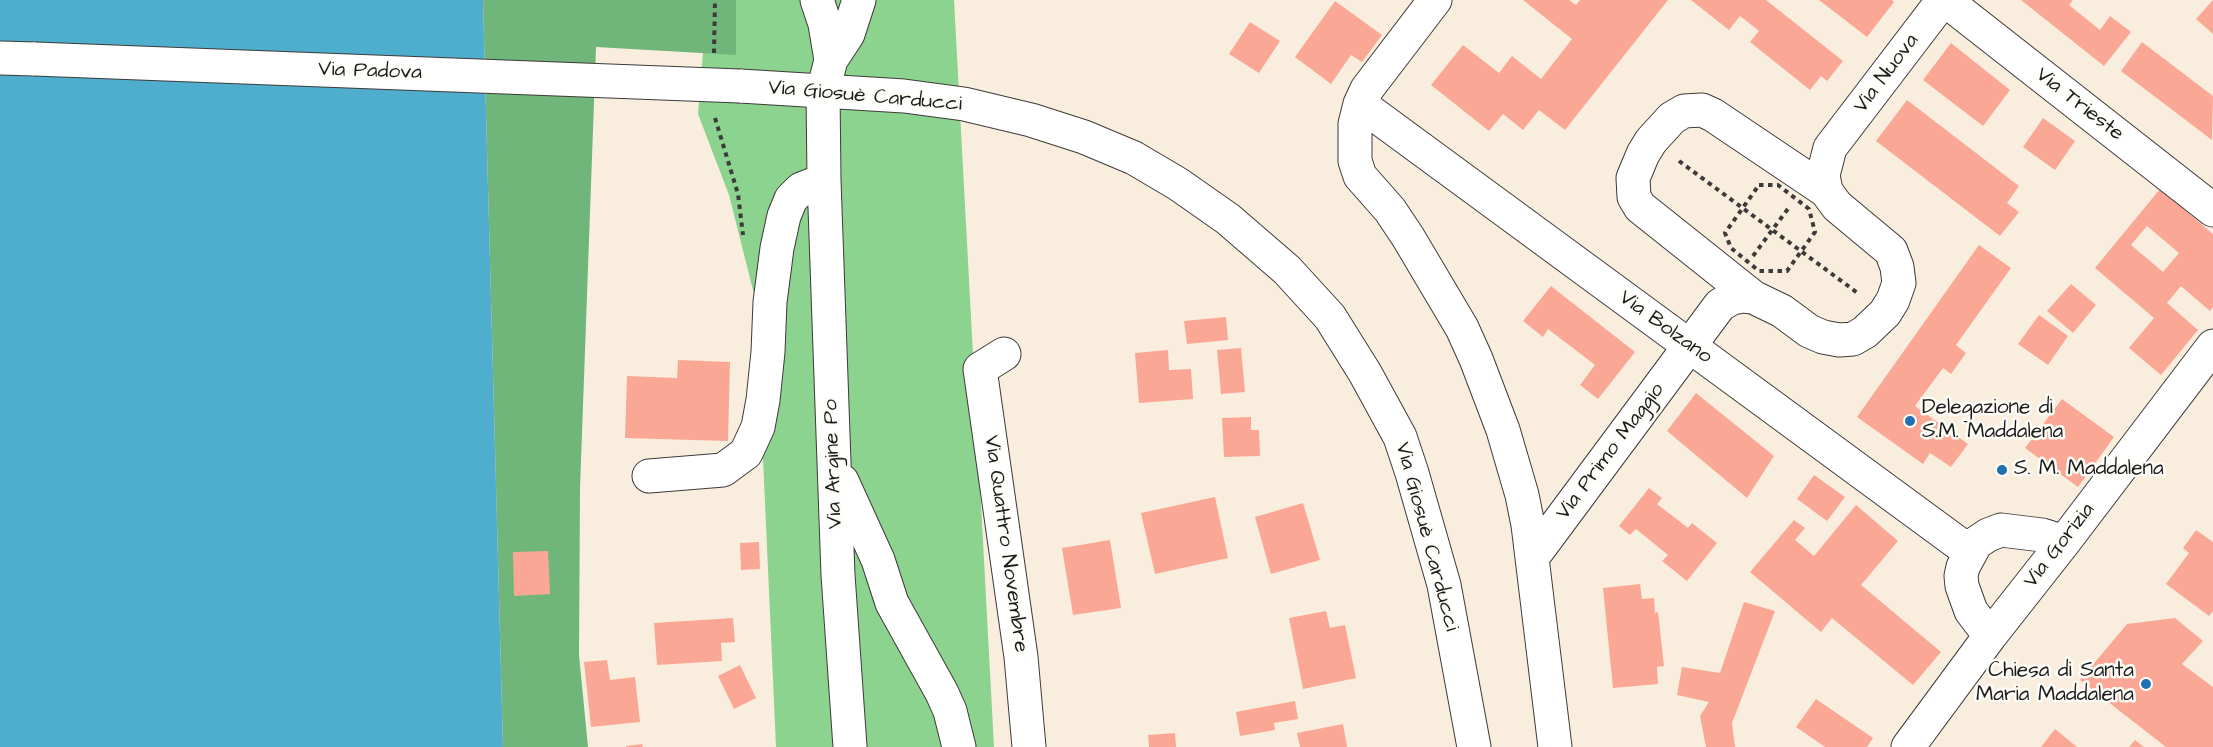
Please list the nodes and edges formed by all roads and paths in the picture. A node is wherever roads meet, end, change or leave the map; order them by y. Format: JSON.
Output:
{"nodes":[{"id":1,"x":715,"y":0,"type":"edge"},
{"id":2,"x":817,"y":0,"type":"edge"},
{"id":3,"x":826,"y":0,"type":"edge"},
{"id":4,"x":848,"y":0,"type":"edge"},
{"id":5,"x":859,"y":0,"type":"edge"},
{"id":6,"x":1435,"y":0,"type":"edge"},
{"id":7,"x":1944,"y":0,"type":"edge"},
{"id":8,"x":0,"y":58,"type":"edge"},
{"id":9,"x":714,"y":60,"type":"dead end"},
{"id":10,"x":831,"y":60,"type":"junction"},
{"id":11,"x":740,"y":86,"type":"joint"},
{"id":12,"x":823,"y":91,"type":"junction"},
{"id":13,"x":1360,"y":104,"type":"junction"},
{"id":14,"x":713,"y":110,"type":"dead end"},
{"id":15,"x":1651,"y":141,"type":"junction"},
{"id":16,"x":1830,"y":148,"type":"junction"},
{"id":17,"x":1782,"y":160,"type":"junction"},
{"id":18,"x":824,"y":180,"type":"junction"},
{"id":19,"x":1811,"y":195,"type":"junction"},
{"id":20,"x":1743,"y":208,"type":"junction"},
{"id":21,"x":2213,"y":210,"type":"edge"},
{"id":22,"x":1772,"y":230,"type":"junction"},
{"id":23,"x":744,"y":243,"type":"dead end"},
{"id":24,"x":1802,"y":252,"type":"junction"},
{"id":25,"x":1708,"y":262,"type":"junction"},
{"id":26,"x":1748,"y":262,"type":"junction"},
{"id":27,"x":1753,"y":297,"type":"junction"},
{"id":28,"x":1720,"y":305,"type":"junction"},
{"id":29,"x":1885,"y":313,"type":"junction"},
{"id":30,"x":1690,"y":346,"type":"junction"},
{"id":31,"x":2213,"y":346,"type":"edge"},
{"id":32,"x":1004,"y":354,"type":"dead end"},
{"id":33,"x":834,"y":462,"type":"junction"},
{"id":34,"x":649,"y":476,"type":"dead end"},
{"id":35,"x":2064,"y":542,"type":"junction"},
{"id":36,"x":1970,"y":552,"type":"junction"},
{"id":37,"x":1532,"y":558,"type":"junction"},
{"id":38,"x":1990,"y":636,"type":"junction"},
{"id":39,"x":850,"y":747,"type":"edge"},
{"id":40,"x":959,"y":747,"type":"edge"},
{"id":41,"x":1029,"y":747,"type":"edge"},
{"id":42,"x":1474,"y":747,"type":"edge"},
{"id":43,"x":1555,"y":747,"type":"edge"},
{"id":44,"x":1908,"y":747,"type":"edge"}],
"edges":[{"from":1,"to":9,"type":"path"},
{"from":2,"to":10,"type":"street"},
{"from":2,"to":12,"type":"street"},
{"from":3,"to":4,"type":"street"},
{"from":5,"to":10,"type":"street"},
{"from":6,"to":13,"type":"street"},
{"from":7,"to":16,"type":"street","name":"Via Nuova"},
{"from":7,"to":21,"type":"street","name":"Via Trieste"},
{"from":8,"to":11,"type":"street","name":"Via Padova","bridge":true},
{"from":10,"to":12,"type":"street"},
{"from":11,"to":12,"type":"street","name":"Via Giosuè Carducci"},
{"from":12,"to":18,"type":"street","name":"Via Argine Po"},
{"from":12,"to":42,"type":"street","name":"Via Giosuè Carducci"},
{"from":13,"to":30,"type":"street","name":"Via Bolzano"},
{"from":13,"to":37,"type":"street","name":"Via Primo Maggio"},
{"from":14,"to":23,"type":"path"},
{"from":15,"to":17,"type":"street"},
{"from":15,"to":20,"type":"path"},
{"from":15,"to":25,"type":"street"},
{"from":16,"to":17,"type":"street"},
{"from":16,"to":19,"type":"street"},
{"from":17,"to":19,"type":"street"},
{"from":18,"to":33,"type":"street","name":"Via Argine Po"},
{"from":18,"to":34,"type":"street"},
{"from":19,"to":20,"type":"path"},
{"from":19,"to":22,"type":"path"},
{"from":19,"to":24,"type":"path"},
{"from":19,"to":29,"type":"street"},
{"from":20,"to":22,"type":"path"},
{"from":20,"to":26,"type":"path"},
{"from":22,"to":24,"type":"path"},
{"from":22,"to":26,"type":"path"},
{"from":24,"to":26,"type":"path"},
{"from":24,"to":29,"type":"path"},
{"from":25,"to":27,"type":"street"},
{"from":25,"to":28,"type":"street"},
{"from":27,"to":28,"type":"street"},
{"from":27,"to":29,"type":"street"},
{"from":28,"to":30,"type":"street","name":"Via Primo Maggio"},
{"from":30,"to":36,"type":"street","name":"Via Bolzano"},
{"from":30,"to":37,"type":"street","name":"Via Primo Maggio"},
{"from":31,"to":35,"type":"street","name":"Via Gorizia"},
{"from":32,"to":41,"type":"street","name":"Via Quattro Novembre"},
{"from":33,"to":39,"type":"street","name":"Via Argine Po"},
{"from":33,"to":40,"type":"street"},
{"from":35,"to":36,"type":"street"},
{"from":35,"to":38,"type":"street","name":"Via Gorizia"},
{"from":36,"to":38,"type":"street"},
{"from":37,"to":43,"type":"street","name":"Via Primo Maggio"},
{"from":38,"to":44,"type":"street","name":"Via Gorizia"}]}
